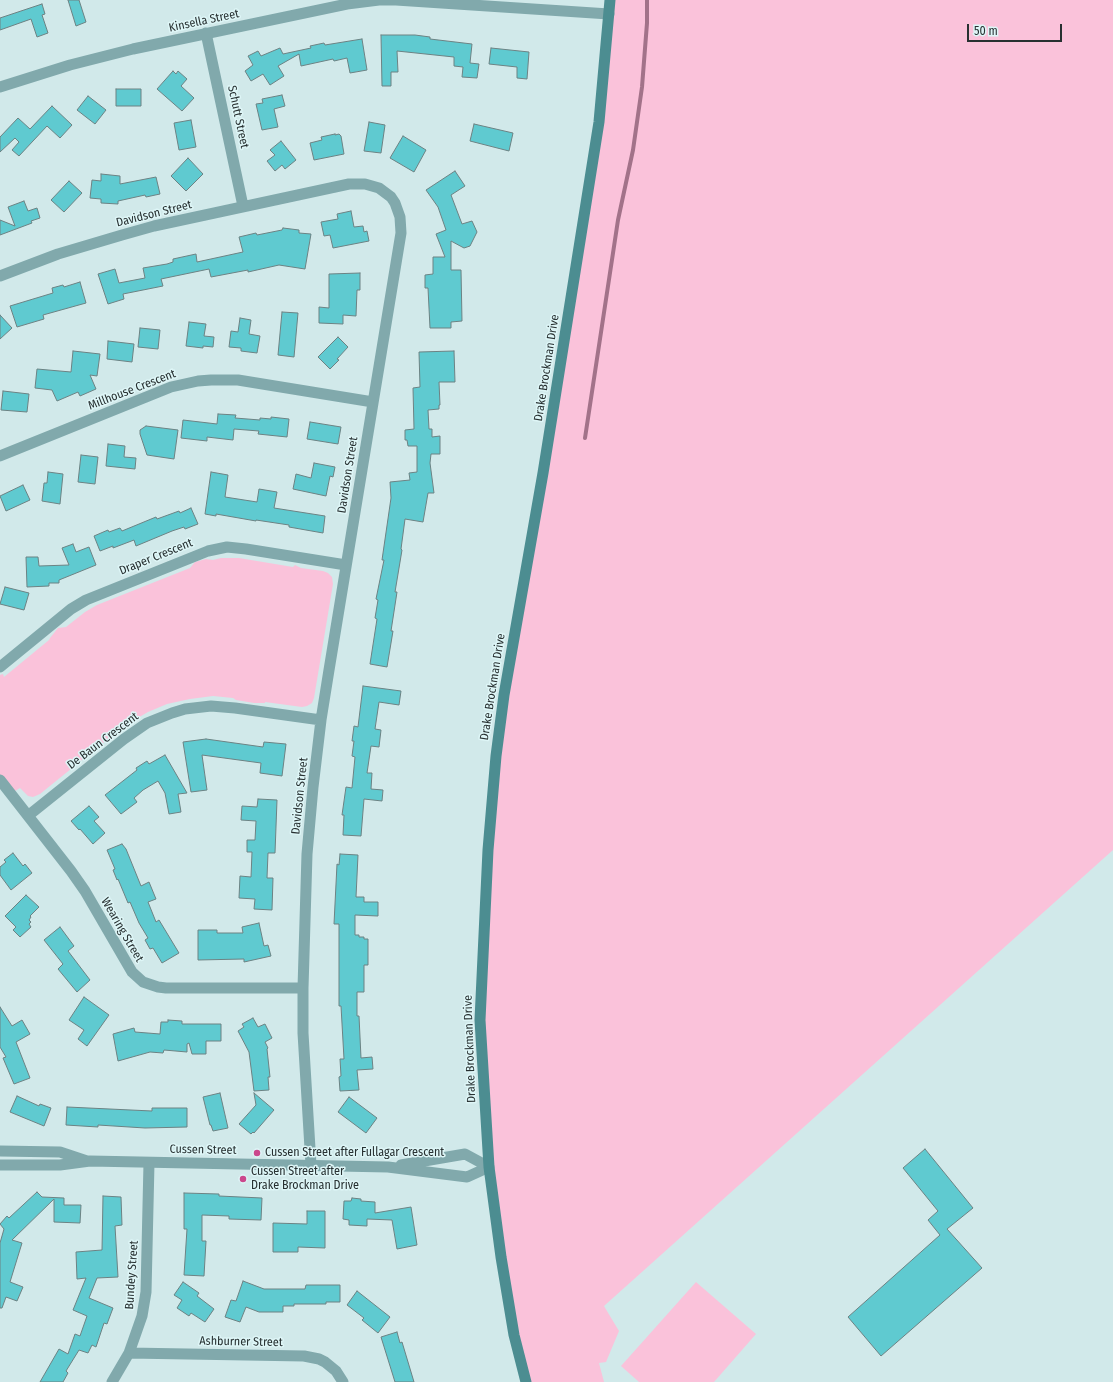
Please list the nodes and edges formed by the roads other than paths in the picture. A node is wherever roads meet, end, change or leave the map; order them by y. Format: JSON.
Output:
{"nodes":[{"id":1,"x":610,"y":0,"type":"edge"},
{"id":2,"x":434,"y":2,"type":"edge"},
{"id":3,"x":609,"y":14,"type":"junction"},
{"id":4,"x":206,"y":34,"type":"junction"},
{"id":5,"x":0,"y":86,"type":"edge"},
{"id":6,"x":244,"y":206,"type":"junction"},
{"id":7,"x":0,"y":276,"type":"edge"},
{"id":8,"x":373,"y":402,"type":"junction"},
{"id":9,"x":0,"y":456,"type":"edge"},
{"id":10,"x":346,"y":565,"type":"junction"},
{"id":11,"x":0,"y":667,"type":"edge"},
{"id":12,"x":321,"y":720,"type":"junction"},
{"id":13,"x":0,"y":780,"type":"edge"},
{"id":14,"x":29,"y":816,"type":"junction"},
{"id":15,"x":303,"y":988,"type":"junction"},
{"id":16,"x":0,"y":1151,"type":"edge"},
{"id":17,"x":90,"y":1162,"type":"junction"},
{"id":18,"x":149,"y":1162,"type":"junction"},
{"id":19,"x":0,"y":1165,"type":"edge"},
{"id":20,"x":311,"y":1165,"type":"junction"},
{"id":21,"x":388,"y":1167,"type":"junction"},
{"id":22,"x":489,"y":1167,"type":"junction"},
{"id":23,"x":129,"y":1353,"type":"junction"},
{"id":24,"x":112,"y":1382,"type":"edge"},
{"id":25,"x":343,"y":1382,"type":"edge"},
{"id":26,"x":526,"y":1382,"type":"edge"}],
"edges":[{"from":1,"to":3,"type":"main road","name":"Drake Brockman Drive"},
{"from":2,"to":3,"type":"street","name":"Kinsella Street"},
{"from":2,"to":4,"type":"street","name":"Kinsella Street"},
{"from":3,"to":22,"type":"main road","name":"Drake Brockman Drive"},
{"from":4,"to":5,"type":"street","name":"Kinsella Street"},
{"from":4,"to":6,"type":"street","name":"Schutt Street"},
{"from":6,"to":7,"type":"street","name":"Davidson Street"},
{"from":6,"to":8,"type":"street","name":"Davidson Street"},
{"from":8,"to":9,"type":"street","name":"Millhouse Crescent"},
{"from":8,"to":10,"type":"street","name":"Davidson Street"},
{"from":10,"to":11,"type":"street","name":"Draper Crescent"},
{"from":10,"to":12,"type":"street","name":"Davidson Street"},
{"from":12,"to":14,"type":"street","name":"De Baun Crescent"},
{"from":12,"to":15,"type":"street","name":"Davidson Street"},
{"from":13,"to":14,"type":"street","name":"Wearing Street"},
{"from":14,"to":15,"type":"street","name":"Wearing Street"},
{"from":15,"to":20,"type":"street","name":"Davidson Street"},
{"from":16,"to":17,"type":"street","name":"Cussen Street"},
{"from":17,"to":18,"type":"street","name":"Cussen Street"},
{"from":17,"to":19,"type":"street","name":"Cussen Street"},
{"from":18,"to":20,"type":"street","name":"Cussen Street"},
{"from":18,"to":23,"type":"street","name":"Bundey Street"},
{"from":20,"to":21,"type":"street","name":"Cussen Street"},
{"from":21,"to":22,"type":"street","name":"Cussen Street"},
{"from":21,"to":22,"type":"street","name":"Cussen Street"},
{"from":22,"to":26,"type":"main road","name":"Drake Brockman Drive"},
{"from":23,"to":24,"type":"street","name":"Bundey Street"},
{"from":23,"to":25,"type":"street","name":"Ashburner Street"}]}
